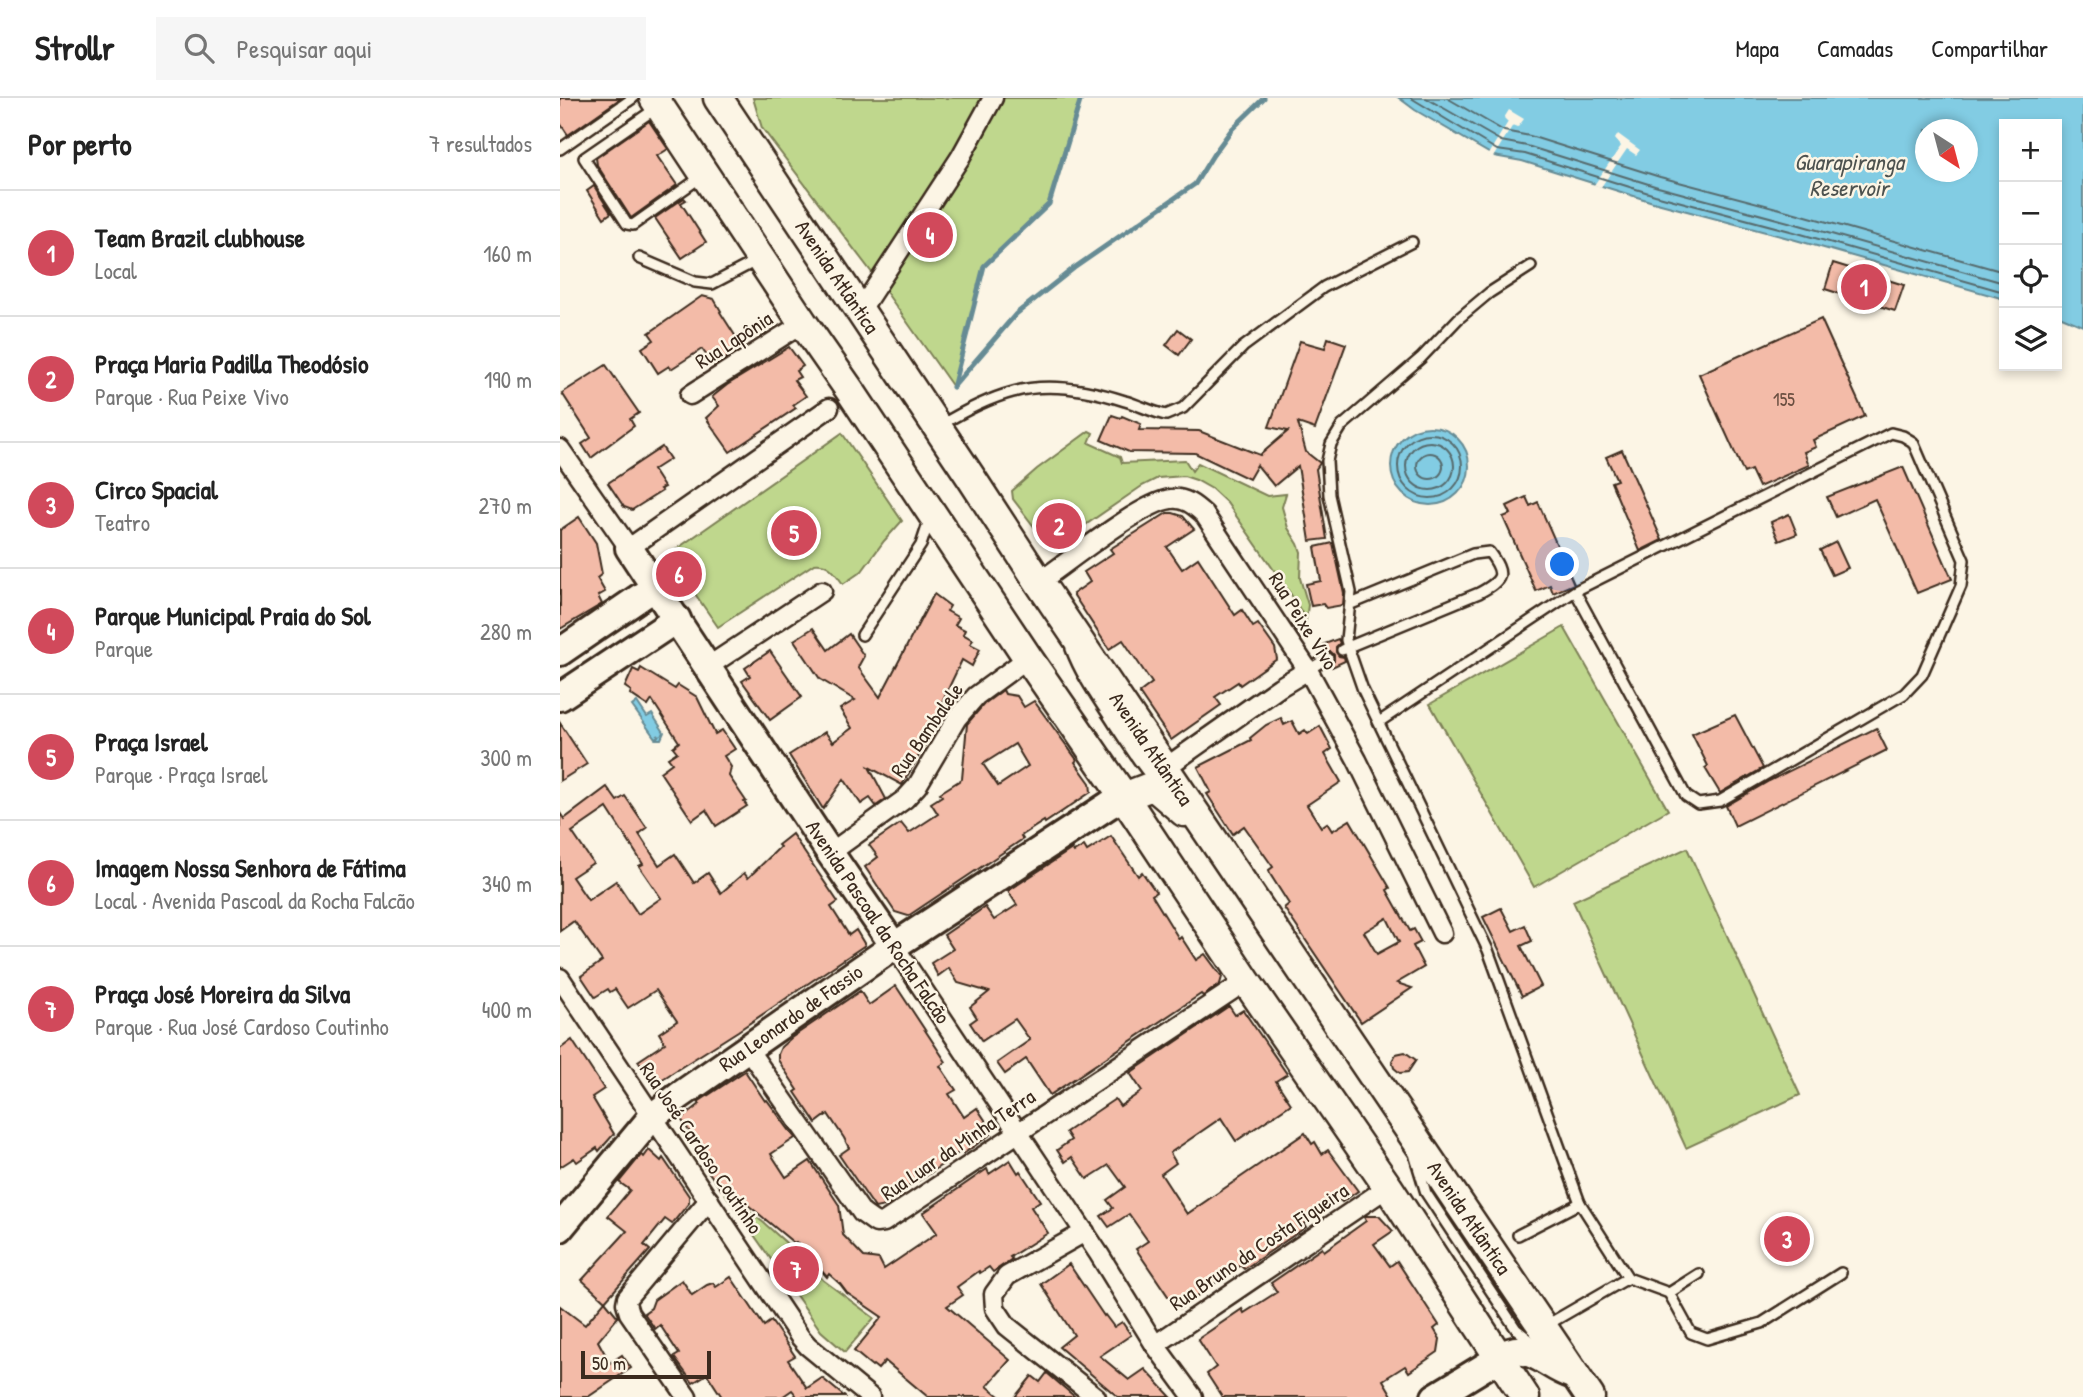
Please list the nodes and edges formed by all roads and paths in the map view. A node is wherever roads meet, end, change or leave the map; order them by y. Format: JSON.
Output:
{"nodes":[{"id":1,"x":633,"y":98,"type":"edge"},
{"id":2,"x":718,"y":98,"type":"edge"},
{"id":3,"x":976,"y":98,"type":"edge"},
{"id":4,"x":657,"y":102,"type":"edge"},
{"id":5,"x":990,"y":106,"type":"edge"},
{"id":6,"x":560,"y":149,"type":"edge"},
{"id":7,"x":705,"y":174,"type":"junction"},
{"id":8,"x":1412,"y":242,"type":"dead end"},
{"id":9,"x":639,"y":258,"type":"dead end"},
{"id":10,"x":761,"y":258,"type":"junction"},
{"id":11,"x":1531,"y":266,"type":"dead end"},
{"id":12,"x":860,"y":311,"type":"junction"},
{"id":13,"x":803,"y":323,"type":"junction"},
{"id":14,"x":690,"y":395,"type":"dead end"},
{"id":15,"x":829,"y":408,"type":"dead end"},
{"id":16,"x":938,"y":427,"type":"junction"},
{"id":17,"x":560,"y":449,"type":"edge"},
{"id":18,"x":931,"y":513,"type":"junction"},
{"id":19,"x":629,"y":548,"type":"junction"},
{"id":20,"x":1039,"y":582,"type":"junction"},
{"id":21,"x":656,"y":587,"type":"junction"},
{"id":22,"x":822,"y":591,"type":"dead end"},
{"id":23,"x":1576,"y":591,"type":"junction"},
{"id":24,"x":1351,"y":604,"type":"junction"},
{"id":25,"x":1056,"y":607,"type":"junction"},
{"id":26,"x":677,"y":619,"type":"junction"},
{"id":27,"x":862,"y":635,"type":"dead end"},
{"id":28,"x":1345,"y":648,"type":"junction"},
{"id":29,"x":560,"y":652,"type":"edge"},
{"id":30,"x":1028,"y":658,"type":"junction"},
{"id":31,"x":1328,"y":658,"type":"dead end"},
{"id":32,"x":709,"y":666,"type":"junction"},
{"id":33,"x":1308,"y":670,"type":"junction"},
{"id":34,"x":560,"y":697,"type":"edge"},
{"id":35,"x":1379,"y":722,"type":"junction"},
{"id":36,"x":1165,"y":768,"type":"junction"},
{"id":37,"x":1124,"y":797,"type":"junction"},
{"id":38,"x":1209,"y":835,"type":"junction"},
{"id":39,"x":830,"y":853,"type":"junction"},
{"id":40,"x":1441,"y":933,"type":"dead end"},
{"id":41,"x":894,"y":946,"type":"junction"},
{"id":42,"x":560,"y":978,"type":"edge"},
{"id":43,"x":1246,"y":981,"type":"junction"},
{"id":44,"x":747,"y":1048,"type":"junction"},
{"id":45,"x":652,"y":1117,"type":"junction"},
{"id":46,"x":1404,"y":1122,"type":"junction"},
{"id":47,"x":1017,"y":1133,"type":"junction"},
{"id":48,"x":1388,"y":1187,"type":"junction"},
{"id":49,"x":709,"y":1200,"type":"junction"},
{"id":50,"x":1580,"y":1203,"type":"junction"},
{"id":51,"x":560,"y":1228,"type":"edge"},
{"id":52,"x":1085,"y":1232,"type":"junction"},
{"id":53,"x":1518,"y":1235,"type":"dead end"},
{"id":54,"x":1841,"y":1273,"type":"dead end"},
{"id":55,"x":1699,"y":1274,"type":"dead end"},
{"id":56,"x":1628,"y":1278,"type":"junction"},
{"id":57,"x":1669,"y":1293,"type":"junction"},
{"id":58,"x":1544,"y":1327,"type":"junction"},
{"id":59,"x":1155,"y":1345,"type":"junction"},
{"id":60,"x":1499,"y":1358,"type":"junction"},
{"id":61,"x":1582,"y":1386,"type":"edge"},
{"id":62,"x":687,"y":1397,"type":"edge"},
{"id":63,"x":870,"y":1397,"type":"edge"},
{"id":64,"x":1096,"y":1397,"type":"edge"},
{"id":65,"x":1193,"y":1397,"type":"edge"},
{"id":66,"x":1435,"y":1397,"type":"edge"},
{"id":67,"x":1525,"y":1397,"type":"edge"}],
"edges":[{"from":1,"to":6,"type":"lane"},
{"from":2,"to":12,"type":"main road","name":"Avenida Atlântica"},
{"from":3,"to":5,"type":"street"},
{"from":4,"to":7,"type":"main road"},
{"from":4,"to":7,"type":"lane"},
{"from":5,"to":12,"type":"street"},
{"from":7,"to":10,"type":"main road"},
{"from":8,"to":16,"type":"lane"},
{"from":9,"to":10,"type":"lane"},
{"from":10,"to":13,"type":"main road"},
{"from":11,"to":24,"type":"lane"},
{"from":12,"to":16,"type":"main road","name":"Avenida Atlântica"},
{"from":13,"to":14,"type":"street","name":"Rua Lapônia"},
{"from":13,"to":18,"type":"main road"},
{"from":15,"to":19,"type":"street"},
{"from":16,"to":20,"type":"main road","name":"Avenida Atlântica"},
{"from":17,"to":19,"type":"street","name":"Avenida Pascoal da Rocha Falcão"},
{"from":18,"to":27,"type":"lane"},
{"from":18,"to":30,"type":"main road"},
{"from":19,"to":21,"type":"street","name":"Avenida Pascoal da Rocha Falcão"},
{"from":20,"to":25,"type":"main road","name":"Avenida Atlântica"},
{"from":20,"to":33,"type":"street","name":"Rua Peixe Vivo"},
{"from":21,"to":26,"type":"street","name":"Avenida Pascoal da Rocha Falcão"},
{"from":21,"to":29,"type":"street"},
{"from":22,"to":32,"type":"street"},
{"from":23,"to":23,"type":"lane"},
{"from":23,"to":35,"type":"lane"},
{"from":24,"to":28,"type":"lane"},
{"from":24,"to":28,"type":"lane"},
{"from":25,"to":36,"type":"main road","name":"Avenida Atlântica"},
{"from":25,"to":38,"type":"lane"},
{"from":26,"to":32,"type":"street","name":"Avenida Pascoal da Rocha Falcão"},
{"from":26,"to":34,"type":"street"},
{"from":28,"to":35,"type":"lane"},
{"from":30,"to":37,"type":"main road"},
{"from":30,"to":39,"type":"street","name":"Rua Bambalele"},
{"from":31,"to":33,"type":"lane"},
{"from":32,"to":39,"type":"street","name":"Avenida Pascoal da Rocha Falcão"},
{"from":33,"to":36,"type":"street"},
{"from":33,"to":40,"type":"street","name":"Rua Peixe Vivo"},
{"from":35,"to":50,"type":"lane"},
{"from":36,"to":38,"type":"main road","name":"Avenida Atlântica"},
{"from":37,"to":38,"type":"main road"},
{"from":37,"to":41,"type":"street","name":"Rua Leonardo de Fassio"},
{"from":37,"to":43,"type":"main road"},
{"from":38,"to":46,"type":"main road","name":"Avenida Atlântica"},
{"from":39,"to":41,"type":"street","name":"Avenida Pascoal da Rocha Falcão"},
{"from":41,"to":44,"type":"street","name":"Rua Leonardo de Fassio"},
{"from":41,"to":47,"type":"street","name":"Avenida Pascoal da Rocha Falcão"},
{"from":42,"to":45,"type":"street","name":"Rua José Cardoso Coutinho"},
{"from":43,"to":47,"type":"street","name":"Rua Luar da Minha Terra"},
{"from":43,"to":48,"type":"main road"},
{"from":44,"to":45,"type":"street","name":"Rua Leonardo de Fassio"},
{"from":44,"to":47,"type":"street","name":"Rua Luar da Minha Terra"},
{"from":45,"to":49,"type":"street","name":"Rua José Cardoso Coutinho"},
{"from":45,"to":51,"type":"street","name":"Rua Leonardo de Fassio"},
{"from":46,"to":58,"type":"main road","name":"Avenida Atlântica"},
{"from":46,"to":61,"type":"lane"},
{"from":47,"to":52,"type":"street","name":"Avenida Pascoal da Rocha Falcão"},
{"from":48,"to":59,"type":"street","name":"Rua Bruno da Costa Figueira"},
{"from":48,"to":60,"type":"main road"},
{"from":49,"to":62,"type":"street"},
{"from":49,"to":63,"type":"street","name":"Rua José Cardoso Coutinho"},
{"from":50,"to":53,"type":"lane"},
{"from":50,"to":56,"type":"lane"},
{"from":52,"to":59,"type":"street","name":"Avenida Pascoal da Rocha Falcão"},
{"from":52,"to":64,"type":"street"},
{"from":54,"to":57,"type":"lane"},
{"from":55,"to":57,"type":"lane"},
{"from":56,"to":57,"type":"lane"},
{"from":56,"to":58,"type":"lane"},
{"from":58,"to":61,"type":"main road","name":"Avenida Atlântica"},
{"from":59,"to":65,"type":"street","name":"Avenida Pascoal da Rocha Falcão"},
{"from":60,"to":61,"type":"main road"},
{"from":60,"to":66,"type":"street"},
{"from":60,"to":67,"type":"main road"}]}
